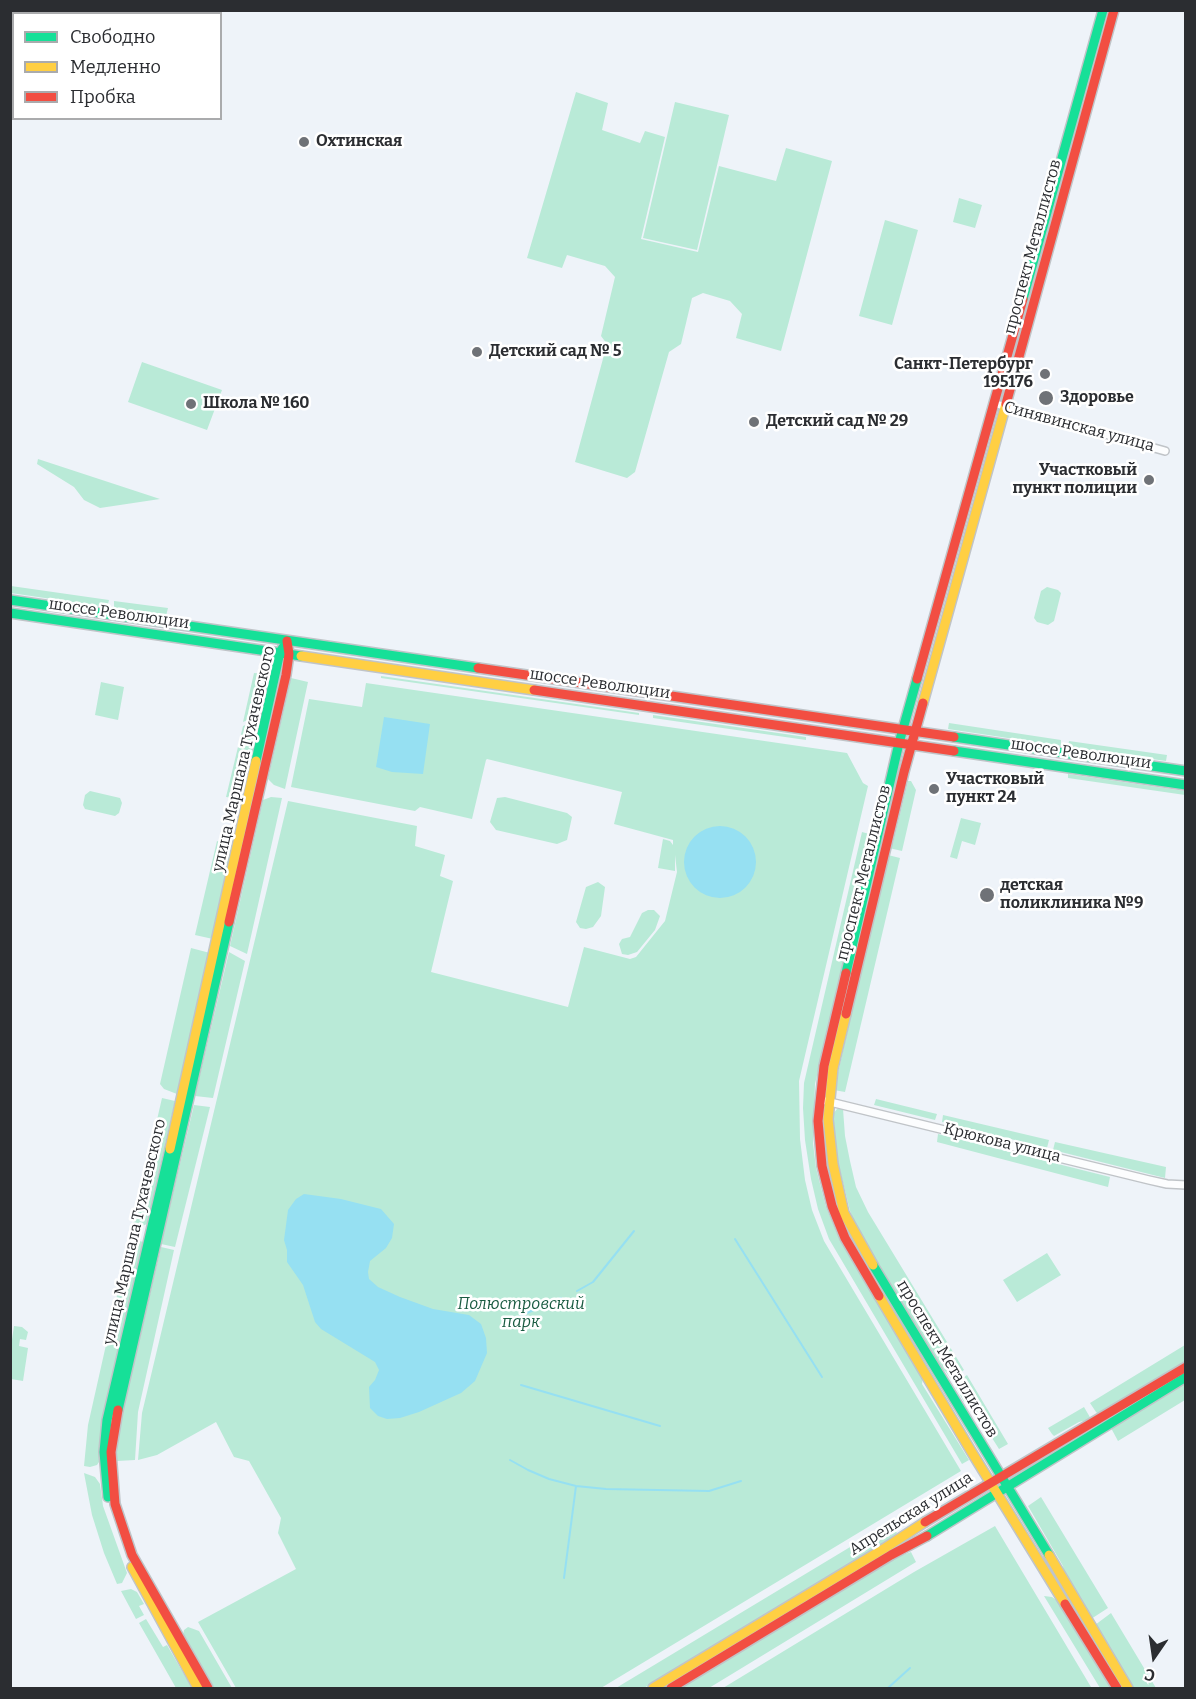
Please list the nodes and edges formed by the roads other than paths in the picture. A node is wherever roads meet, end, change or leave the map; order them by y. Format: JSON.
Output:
{"nodes":[{"id":1,"x":1103,"y":10,"type":"edge"},
{"id":2,"x":1114,"y":10,"type":"edge"},
{"id":3,"x":993,"y":404,"type":"junction"},
{"id":4,"x":1005,"y":407,"type":"junction"},
{"id":5,"x":1165,"y":450,"type":"dead end"},
{"id":6,"x":10,"y":600,"type":"edge"},
{"id":7,"x":10,"y":613,"type":"edge"},
{"id":8,"x":287,"y":640,"type":"junction"},
{"id":9,"x":285,"y":653,"type":"junction"},
{"id":10,"x":902,"y":730,"type":"junction"},
{"id":11,"x":915,"y":732,"type":"junction"},
{"id":12,"x":899,"y":743,"type":"junction"},
{"id":13,"x":911,"y":745,"type":"junction"},
{"id":14,"x":1185,"y":771,"type":"edge"},
{"id":15,"x":1185,"y":784,"type":"edge"},
{"id":16,"x":824,"y":1100,"type":"junction"},
{"id":17,"x":1185,"y":1185,"type":"edge"},
{"id":18,"x":1185,"y":1367,"type":"edge"},
{"id":19,"x":1185,"y":1377,"type":"edge"},
{"id":20,"x":1000,"y":1476,"type":"junction"},
{"id":21,"x":990,"y":1482,"type":"junction"},
{"id":22,"x":1007,"y":1487,"type":"junction"},
{"id":23,"x":997,"y":1493,"type":"junction"},
{"id":24,"x":198,"y":1689,"type":"edge"},
{"id":25,"x":208,"y":1689,"type":"edge"},
{"id":26,"x":653,"y":1689,"type":"edge"},
{"id":27,"x":670,"y":1689,"type":"edge"},
{"id":28,"x":1117,"y":1689,"type":"edge"},
{"id":29,"x":1128,"y":1689,"type":"edge"}],
"edges":[{"from":1,"to":3,"type":"street","name":"проспект Металлистов"},
{"from":2,"to":4,"type":"street","name":"проспект Металлистов"},
{"from":3,"to":4,"type":"street","name":"Синявинская улица"},
{"from":3,"to":10,"type":"street","name":"проспект Металлистов"},
{"from":4,"to":5,"type":"street","name":"Синявинская улица"},
{"from":4,"to":11,"type":"street","name":"проспект Металлистов"},
{"from":6,"to":8,"type":"street","name":"шоссе Революции"},
{"from":7,"to":9,"type":"street","name":"шоссе Революции"},
{"from":8,"to":9,"type":"street","name":"улица Маршала Тухачевского"},
{"from":8,"to":10,"type":"street","name":"шоссе Революции"},
{"from":9,"to":12,"type":"street","name":"шоссе Революции"},
{"from":9,"to":24,"type":"street","name":"улица Маршала Тухачевского"},
{"from":9,"to":25,"type":"street","name":"улица Маршала Тухачевского"},
{"from":10,"to":11,"type":"street","name":"шоссе Революции"},
{"from":10,"to":12,"type":"street","name":"проспект Металлистов"},
{"from":11,"to":13,"type":"street","name":"проспект Металлистов"},
{"from":11,"to":14,"type":"street","name":"шоссе Революции"},
{"from":12,"to":13,"type":"street","name":"шоссе Революции"},
{"from":12,"to":16,"type":"street","name":"проспект Металлистов"},
{"from":13,"to":15,"type":"street","name":"шоссе Революции"},
{"from":13,"to":16,"type":"street","name":"проспект Металлистов"},
{"from":16,"to":17,"type":"street","name":"Крюкова улица"},
{"from":16,"to":20,"type":"street","name":"проспект Металлистов"},
{"from":16,"to":21,"type":"street","name":"проспект Металлистов"},
{"from":18,"to":20,"type":"street","name":"Апрельская улица"},
{"from":19,"to":22,"type":"street","name":"Апрельская улица"},
{"from":20,"to":21,"type":"street","name":"Апрельская улица"},
{"from":20,"to":22,"type":"street","name":"проспект Металлистов"},
{"from":21,"to":23,"type":"street","name":"проспект Металлистов"},
{"from":21,"to":26,"type":"street","name":"Апрельская улица"},
{"from":22,"to":23,"type":"street","name":"Апрельская улица"},
{"from":22,"to":29,"type":"street","name":"проспект Металлистов"},
{"from":23,"to":27,"type":"street","name":"Апрельская улица"},
{"from":23,"to":28,"type":"street","name":"проспект Металлистов"}]}
